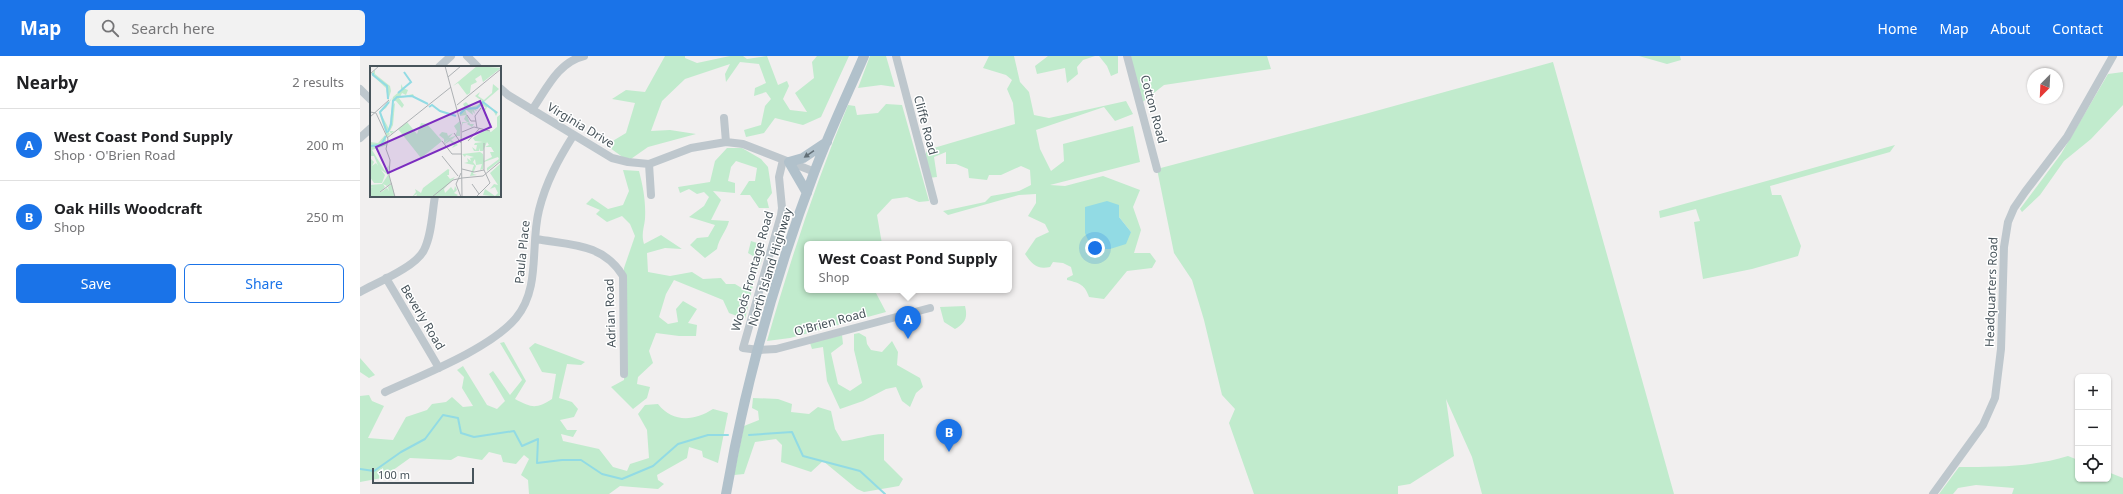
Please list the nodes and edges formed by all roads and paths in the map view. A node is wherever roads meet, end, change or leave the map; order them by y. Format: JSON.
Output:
{"nodes":[{"id":1,"x":451,"y":56,"type":"edge"},
{"id":2,"x":466,"y":56,"type":"edge"},
{"id":3,"x":584,"y":56,"type":"edge"},
{"id":4,"x":864,"y":56,"type":"edge"},
{"id":5,"x":896,"y":56,"type":"edge"},
{"id":6,"x":1127,"y":56,"type":"edge"},
{"id":7,"x":2113,"y":56,"type":"edge"},
{"id":8,"x":440,"y":66,"type":"edge"},
{"id":9,"x":477,"y":66,"type":"edge"},
{"id":10,"x":360,"y":89,"type":"edge"},
{"id":11,"x":501,"y":89,"type":"edge"},
{"id":12,"x":370,"y":99,"type":"edge"},
{"id":13,"x":532,"y":110,"type":"junction"},
{"id":14,"x":724,"y":118,"type":"dead end"},
{"id":15,"x":370,"y":129,"type":"edge"},
{"id":16,"x":573,"y":136,"type":"junction"},
{"id":17,"x":360,"y":138,"type":"edge"},
{"id":18,"x":726,"y":142,"type":"junction"},
{"id":19,"x":827,"y":142,"type":"junction"},
{"id":20,"x":786,"y":161,"type":"junction"},
{"id":21,"x":649,"y":164,"type":"junction"},
{"id":22,"x":1157,"y":169,"type":"dead end"},
{"id":23,"x":815,"y":172,"type":"junction"},
{"id":24,"x":807,"y":193,"type":"junction"},
{"id":25,"x":651,"y":195,"type":"dead end"},
{"id":26,"x":435,"y":197,"type":"edge"},
{"id":27,"x":934,"y":200,"type":"dead end"},
{"id":28,"x":536,"y":239,"type":"junction"},
{"id":29,"x":386,"y":278,"type":"junction"},
{"id":30,"x":360,"y":292,"type":"edge"},
{"id":31,"x":930,"y":308,"type":"dead end"},
{"id":32,"x":759,"y":350,"type":"junction"},
{"id":33,"x":439,"y":368,"type":"junction"},
{"id":34,"x":624,"y":374,"type":"dead end"},
{"id":35,"x":385,"y":392,"type":"dead end"},
{"id":36,"x":726,"y":494,"type":"edge"},
{"id":37,"x":1933,"y":494,"type":"edge"}],
"edges":[{"from":1,"to":8,"type":"street"},
{"from":2,"to":9,"type":"street"},
{"from":3,"to":13,"type":"street"},
{"from":4,"to":19,"type":"main road","name":"North Island Highway"},
{"from":5,"to":27,"type":"street","name":"Cliffe Road"},
{"from":6,"to":22,"type":"street","name":"Cotton Road"},
{"from":7,"to":37,"type":"street","name":"Headquarters Road"},
{"from":10,"to":12,"type":"street"},
{"from":11,"to":13,"type":"street","name":"Virginia Drive"},
{"from":13,"to":16,"type":"street","name":"Virginia Drive"},
{"from":14,"to":18,"type":"street"},
{"from":15,"to":17,"type":"street"},
{"from":16,"to":21,"type":"street","name":"Virginia Drive"},
{"from":16,"to":28,"type":"street","name":"Paula Place"},
{"from":18,"to":20,"type":"street","name":"Virginia Drive"},
{"from":18,"to":21,"type":"street","name":"Virginia Drive"},
{"from":19,"to":20,"type":"main road","one_way":true},
{"from":19,"to":23,"type":"main road","name":"North Island Highway"},
{"from":20,"to":23,"type":"street","name":"Virginia Drive"},
{"from":20,"to":24,"type":"main road"},
{"from":20,"to":32,"type":"street","name":"Woods Frontage Road"},
{"from":21,"to":25,"type":"street"},
{"from":23,"to":24,"type":"main road","name":"North Island Highway"},
{"from":24,"to":32,"type":"main road","name":"North Island Highway"},
{"from":26,"to":29,"type":"street"},
{"from":28,"to":33,"type":"street","name":"Paula Place"},
{"from":28,"to":34,"type":"street","name":"Adrian Road"},
{"from":29,"to":30,"type":"street"},
{"from":29,"to":33,"type":"street","name":"Beverly Road"},
{"from":31,"to":32,"type":"street","name":"O'Brien Road"},
{"from":32,"to":36,"type":"main road","name":"North Island Highway"},
{"from":33,"to":35,"type":"street","name":"Paula Place"}]}
